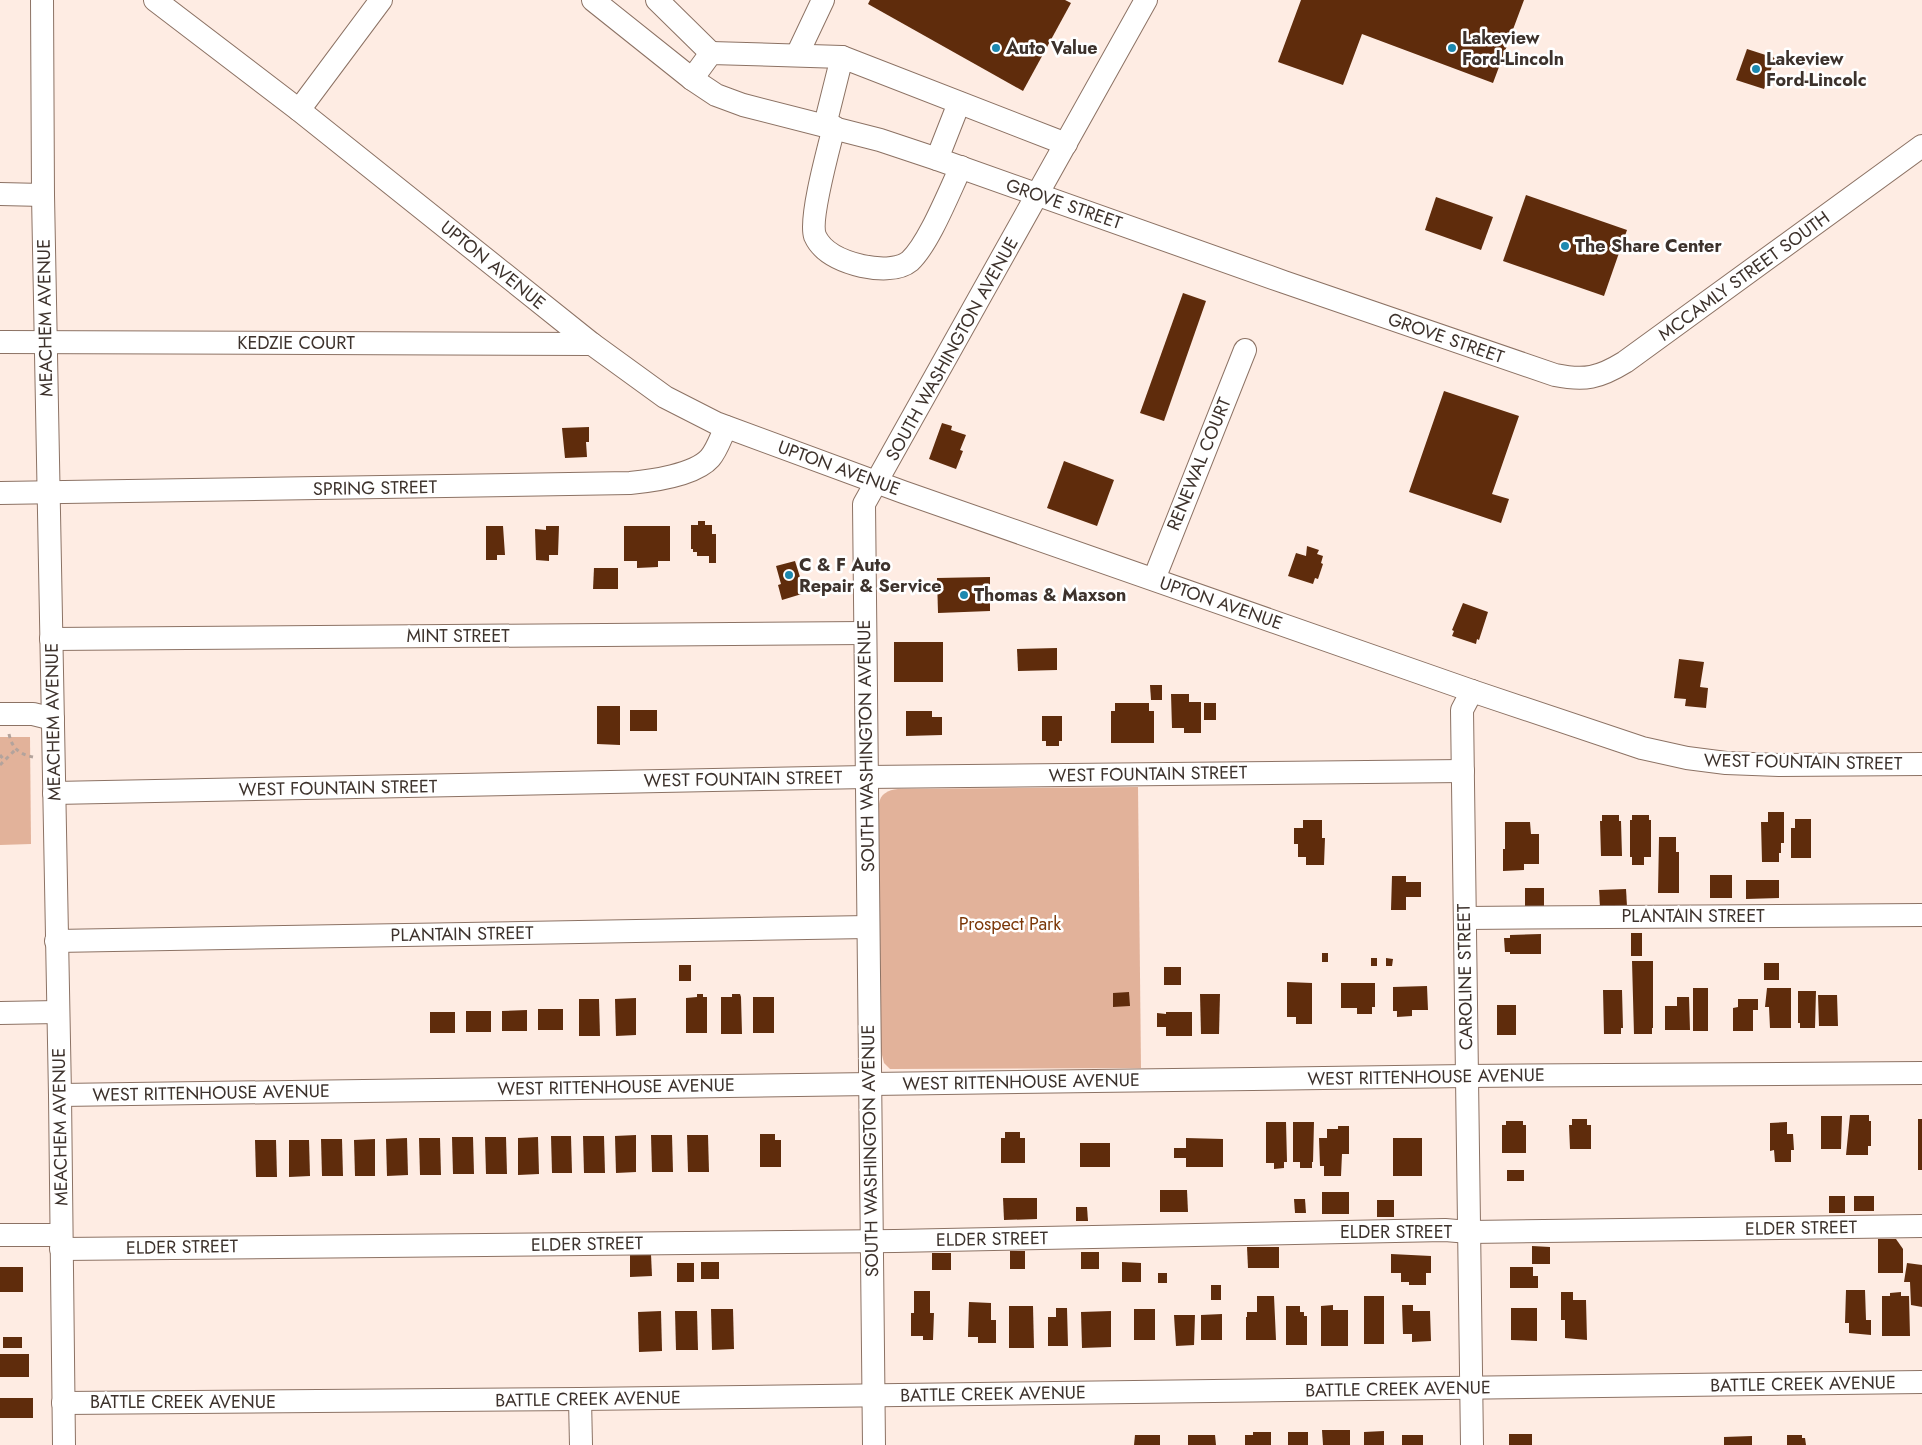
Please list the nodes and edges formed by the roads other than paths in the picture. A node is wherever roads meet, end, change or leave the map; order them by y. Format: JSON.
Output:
{"nodes":[{"id":1,"x":42,"y":0,"type":"edge"},
{"id":2,"x":155,"y":0,"type":"edge"},
{"id":3,"x":381,"y":0,"type":"edge"},
{"id":4,"x":593,"y":0,"type":"edge"},
{"id":5,"x":657,"y":0,"type":"edge"},
{"id":6,"x":823,"y":0,"type":"edge"},
{"id":7,"x":1146,"y":0,"type":"edge"},
{"id":8,"x":711,"y":54,"type":"junction"},
{"id":9,"x":797,"y":55,"type":"junction"},
{"id":10,"x":842,"y":57,"type":"junction"},
{"id":11,"x":692,"y":79,"type":"junction"},
{"id":12,"x":959,"y":103,"type":"junction"},
{"id":13,"x":299,"y":110,"type":"junction"},
{"id":14,"x":829,"y":126,"type":"junction"},
{"id":15,"x":1066,"y":144,"type":"junction"},
{"id":16,"x":1922,"y":146,"type":"edge"},
{"id":17,"x":937,"y":159,"type":"junction"},
{"id":18,"x":961,"y":167,"type":"junction"},
{"id":19,"x":0,"y":194,"type":"edge"},
{"id":20,"x":43,"y":194,"type":"junction"},
{"id":21,"x":1038,"y":194,"type":"junction"},
{"id":22,"x":0,"y":342,"type":"edge"},
{"id":23,"x":46,"y":342,"type":"junction"},
{"id":24,"x":592,"y":344,"type":"junction"},
{"id":25,"x":1245,"y":350,"type":"dead end"},
{"id":26,"x":1555,"y":375,"type":"joint"},
{"id":27,"x":726,"y":427,"type":"junction"},
{"id":28,"x":876,"y":482,"type":"junction"},
{"id":29,"x":50,"y":492,"type":"junction"},
{"id":30,"x":0,"y":493,"type":"edge"},
{"id":31,"x":1154,"y":579,"type":"junction"},
{"id":32,"x":864,"y":633,"type":"junction"},
{"id":33,"x":52,"y":639,"type":"junction"},
{"id":34,"x":1472,"y":691,"type":"junction"},
{"id":35,"x":53,"y":719,"type":"junction"},
{"id":36,"x":4,"y":724,"type":"edge"},
{"id":37,"x":1627,"y":744,"type":"joint"},
{"id":38,"x":1922,"y":764,"type":"edge"},
{"id":39,"x":1462,"y":771,"type":"junction"},
{"id":40,"x":866,"y":777,"type":"junction"},
{"id":41,"x":54,"y":793,"type":"junction"},
{"id":42,"x":1922,"y":915,"type":"edge"},
{"id":43,"x":1464,"y":918,"type":"junction"},
{"id":44,"x":868,"y":927,"type":"junction"},
{"id":45,"x":56,"y":941,"type":"junction"},
{"id":46,"x":0,"y":1012,"type":"edge"},
{"id":47,"x":58,"y":1012,"type":"junction"},
{"id":48,"x":1922,"y":1073,"type":"edge"},
{"id":49,"x":1467,"y":1076,"type":"junction"},
{"id":50,"x":870,"y":1084,"type":"junction"},
{"id":51,"x":60,"y":1095,"type":"junction"},
{"id":52,"x":1922,"y":1226,"type":"edge"},
{"id":53,"x":1469,"y":1232,"type":"junction"},
{"id":54,"x":0,"y":1235,"type":"edge"},
{"id":55,"x":871,"y":1241,"type":"junction"},
{"id":56,"x":61,"y":1242,"type":"junction"},
{"id":57,"x":1922,"y":1382,"type":"edge"},
{"id":58,"x":1471,"y":1388,"type":"junction"},
{"id":59,"x":873,"y":1395,"type":"junction"},
{"id":60,"x":580,"y":1399,"type":"junction"},
{"id":61,"x":63,"y":1403,"type":"junction"},
{"id":62,"x":64,"y":1445,"type":"edge"},
{"id":63,"x":580,"y":1445,"type":"edge"},
{"id":64,"x":874,"y":1445,"type":"edge"},
{"id":65,"x":1472,"y":1445,"type":"edge"}],
"edges":[{"from":1,"to":20,"type":"street","name":"MEACHEM AVENUE"},
{"from":2,"to":13,"type":"street","name":"UPTON AVENUE"},
{"from":3,"to":13,"type":"street"},
{"from":4,"to":11,"type":"street","name":"GROVE STREET"},
{"from":5,"to":8,"type":"street"},
{"from":6,"to":9,"type":"street"},
{"from":7,"to":15,"type":"street","name":"SOUTH WASHINGTON AVENUE"},
{"from":8,"to":9,"type":"street"},
{"from":8,"to":11,"type":"street"},
{"from":9,"to":10,"type":"street"},
{"from":10,"to":12,"type":"street"},
{"from":10,"to":14,"type":"street"},
{"from":11,"to":14,"type":"street","name":"GROVE STREET"},
{"from":12,"to":15,"type":"street"},
{"from":12,"to":17,"type":"street"},
{"from":13,"to":24,"type":"street","name":"UPTON AVENUE"},
{"from":14,"to":17,"type":"street","name":"GROVE STREET"},
{"from":14,"to":18,"type":"street"},
{"from":15,"to":21,"type":"street","name":"SOUTH WASHINGTON AVENUE"},
{"from":16,"to":26,"type":"street","name":"MCCAMLY STREET SOUTH"},
{"from":17,"to":18,"type":"street","name":"GROVE STREET"},
{"from":18,"to":21,"type":"street","name":"GROVE STREET"},
{"from":19,"to":20,"type":"street"},
{"from":20,"to":23,"type":"street","name":"MEACHEM AVENUE"},
{"from":21,"to":26,"type":"street","name":"GROVE STREET"},
{"from":21,"to":28,"type":"street","name":"SOUTH WASHINGTON AVENUE"},
{"from":22,"to":23,"type":"street","name":"KEDZIE COURT"},
{"from":23,"to":24,"type":"street","name":"KEDZIE COURT"},
{"from":23,"to":29,"type":"street","name":"MEACHEM AVENUE"},
{"from":24,"to":27,"type":"street","name":"UPTON AVENUE"},
{"from":25,"to":31,"type":"street","name":"RENEWAL COURT"},
{"from":27,"to":28,"type":"street","name":"UPTON AVENUE"},
{"from":27,"to":29,"type":"street","name":"SPRING STREET"},
{"from":28,"to":31,"type":"street","name":"UPTON AVENUE"},
{"from":28,"to":32,"type":"street","name":"SOUTH WASHINGTON AVENUE"},
{"from":29,"to":30,"type":"street","name":"SPRING STREET"},
{"from":29,"to":33,"type":"street","name":"MEACHEM AVENUE"},
{"from":31,"to":34,"type":"street","name":"UPTON AVENUE"},
{"from":32,"to":33,"type":"street","name":"MINT STREET"},
{"from":32,"to":40,"type":"street","name":"SOUTH WASHINGTON AVENUE"},
{"from":33,"to":35,"type":"street","name":"MEACHEM AVENUE"},
{"from":34,"to":37,"type":"street","name":"UPTON AVENUE"},
{"from":34,"to":39,"type":"street","name":"CAROLINE STREET"},
{"from":35,"to":36,"type":"street"},
{"from":35,"to":41,"type":"street","name":"MEACHEM AVENUE"},
{"from":37,"to":38,"type":"street","name":"WEST FOUNTAIN STREET"},
{"from":39,"to":40,"type":"street","name":"WEST FOUNTAIN STREET"},
{"from":39,"to":43,"type":"street","name":"CAROLINE STREET"},
{"from":40,"to":41,"type":"street","name":"WEST FOUNTAIN STREET"},
{"from":40,"to":44,"type":"street","name":"SOUTH WASHINGTON AVENUE"},
{"from":41,"to":45,"type":"street","name":"MEACHEM AVENUE"},
{"from":42,"to":43,"type":"street","name":"PLANTAIN STREET"},
{"from":43,"to":49,"type":"street","name":"CAROLINE STREET"},
{"from":44,"to":45,"type":"street","name":"PLANTAIN STREET"},
{"from":44,"to":50,"type":"street","name":"SOUTH WASHINGTON AVENUE"},
{"from":45,"to":47,"type":"street","name":"MEACHEM AVENUE"},
{"from":46,"to":47,"type":"street"},
{"from":47,"to":51,"type":"street","name":"MEACHEM AVENUE"},
{"from":48,"to":49,"type":"street","name":"WEST RITTENHOUSE AVENUE"},
{"from":49,"to":50,"type":"street","name":"WEST RITTENHOUSE AVENUE"},
{"from":49,"to":53,"type":"street","name":"CAROLINE STREET"},
{"from":50,"to":51,"type":"street","name":"WEST RITTENHOUSE AVENUE"},
{"from":50,"to":55,"type":"street","name":"SOUTH WASHINGTON AVENUE"},
{"from":51,"to":56,"type":"street","name":"MEACHEM AVENUE"},
{"from":52,"to":53,"type":"street","name":"ELDER STREET"},
{"from":53,"to":55,"type":"street","name":"ELDER STREET"},
{"from":53,"to":58,"type":"street","name":"CAROLINE STREET"},
{"from":54,"to":56,"type":"street","name":"ELDER STREET"},
{"from":55,"to":56,"type":"street","name":"ELDER STREET"},
{"from":55,"to":59,"type":"street","name":"SOUTH WASHINGTON AVENUE"},
{"from":56,"to":61,"type":"street","name":"MEACHEM AVENUE"},
{"from":57,"to":58,"type":"street","name":"BATTLE CREEK AVENUE"},
{"from":58,"to":59,"type":"street","name":"BATTLE CREEK AVENUE"},
{"from":58,"to":65,"type":"street","name":"CAROLINE STREET"},
{"from":59,"to":60,"type":"street","name":"BATTLE CREEK AVENUE"},
{"from":59,"to":64,"type":"street","name":"SOUTH WASHINGTON AVENUE"},
{"from":60,"to":61,"type":"street","name":"BATTLE CREEK AVENUE"},
{"from":60,"to":63,"type":"street"},
{"from":61,"to":62,"type":"street","name":"MEACHEM AVENUE"}]}
